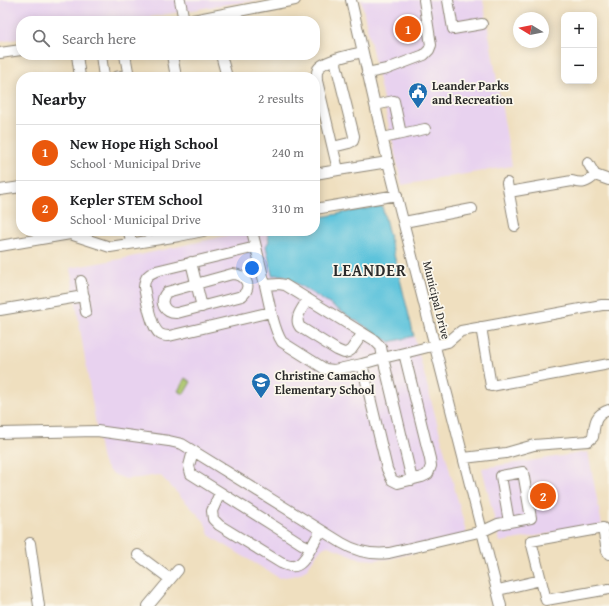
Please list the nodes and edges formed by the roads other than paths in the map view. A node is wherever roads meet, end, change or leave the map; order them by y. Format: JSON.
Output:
{"nodes":[{"id":1,"x":180,"y":0,"type":"edge"},
{"id":2,"x":295,"y":0,"type":"edge"},
{"id":3,"x":351,"y":0,"type":"edge"},
{"id":4,"x":424,"y":0,"type":"edge"},
{"id":5,"x":448,"y":0,"type":"edge"},
{"id":6,"x":183,"y":16,"type":"edge"},
{"id":7,"x":226,"y":16,"type":"edge"},
{"id":8,"x":482,"y":24,"type":"dead end"},
{"id":9,"x":16,"y":51,"type":"edge"},
{"id":10,"x":362,"y":52,"type":"junction"},
{"id":11,"x":0,"y":53,"type":"edge"},
{"id":12,"x":78,"y":60,"type":"edge"},
{"id":13,"x":101,"y":60,"type":"edge"},
{"id":14,"x":126,"y":60,"type":"edge"},
{"id":15,"x":173,"y":60,"type":"edge"},
{"id":16,"x":222,"y":60,"type":"edge"},
{"id":17,"x":335,"y":60,"type":"junction"},
{"id":18,"x":79,"y":72,"type":"edge"},
{"id":19,"x":103,"y":72,"type":"edge"},
{"id":20,"x":128,"y":72,"type":"edge"},
{"id":21,"x":175,"y":72,"type":"edge"},
{"id":22,"x":225,"y":72,"type":"edge"},
{"id":23,"x":317,"y":72,"type":"edge"},
{"id":24,"x":367,"y":73,"type":"junction"},
{"id":25,"x":320,"y":93,"type":"edge"},
{"id":26,"x":375,"y":105,"type":"junction"},
{"id":27,"x":425,"y":129,"type":"dead end"},
{"id":28,"x":401,"y":134,"type":"junction"},
{"id":29,"x":383,"y":138,"type":"junction"},
{"id":30,"x":333,"y":147,"type":"junction"},
{"id":31,"x":388,"y":162,"type":"junction"},
{"id":32,"x":588,"y":162,"type":"dead end"},
{"id":33,"x":338,"y":170,"type":"junction"},
{"id":34,"x":320,"y":173,"type":"edge"},
{"id":35,"x":595,"y":175,"type":"junction"},
{"id":36,"x":609,"y":180,"type":"edge"},
{"id":37,"x":16,"y":188,"type":"edge"},
{"id":38,"x":0,"y":190,"type":"edge"},
{"id":39,"x":397,"y":195,"type":"junction"},
{"id":40,"x":320,"y":208,"type":"edge"},
{"id":41,"x":472,"y":209,"type":"dead end"},
{"id":42,"x":404,"y":222,"type":"junction"},
{"id":43,"x":515,"y":226,"type":"dead end"},
{"id":44,"x":58,"y":236,"type":"edge"},
{"id":45,"x":76,"y":236,"type":"edge"},
{"id":46,"x":130,"y":236,"type":"edge"},
{"id":47,"x":164,"y":236,"type":"edge"},
{"id":48,"x":253,"y":236,"type":"edge"},
{"id":49,"x":131,"y":243,"type":"junction"},
{"id":50,"x":0,"y":246,"type":"edge"},
{"id":51,"x":256,"y":247,"type":"junction"},
{"id":52,"x":192,"y":262,"type":"junction"},
{"id":53,"x":81,"y":281,"type":"dead end"},
{"id":54,"x":196,"y":284,"type":"junction"},
{"id":55,"x":265,"y":285,"type":"junction"},
{"id":56,"x":84,"y":296,"type":"junction"},
{"id":57,"x":308,"y":299,"type":"junction"},
{"id":58,"x":609,"y":305,"type":"edge"},
{"id":59,"x":202,"y":307,"type":"junction"},
{"id":60,"x":0,"y":310,"type":"edge"},
{"id":61,"x":86,"y":312,"type":"dead end"},
{"id":62,"x":271,"y":312,"type":"junction"},
{"id":63,"x":482,"y":327,"type":"junction"},
{"id":64,"x":363,"y":333,"type":"junction"},
{"id":65,"x":435,"y":345,"type":"junction"},
{"id":66,"x":404,"y":353,"type":"junction"},
{"id":67,"x":383,"y":358,"type":"junction"},
{"id":68,"x":362,"y":364,"type":"junction"},
{"id":69,"x":609,"y":364,"type":"edge"},
{"id":70,"x":609,"y":410,"type":"edge"},
{"id":71,"x":0,"y":433,"type":"edge"},
{"id":72,"x":193,"y":451,"type":"junction"},
{"id":73,"x":464,"y":458,"type":"junction"},
{"id":74,"x":412,"y":480,"type":"junction"},
{"id":75,"x":220,"y":493,"type":"junction"},
{"id":76,"x":509,"y":522,"type":"junction"},
{"id":77,"x":321,"y":530,"type":"junction"},
{"id":78,"x":483,"y":531,"type":"junction"},
{"id":79,"x":30,"y":543,"type":"dead end"},
{"id":80,"x":311,"y":548,"type":"junction"},
{"id":81,"x":609,"y":554,"type":"edge"},
{"id":82,"x":138,"y":555,"type":"dead end"},
{"id":83,"x":178,"y":570,"type":"dead end"},
{"id":84,"x":170,"y":579,"type":"junction"},
{"id":85,"x":540,"y":580,"type":"junction"},
{"id":86,"x":609,"y":589,"type":"edge"},
{"id":87,"x":498,"y":590,"type":"junction"},
{"id":88,"x":39,"y":606,"type":"edge"},
{"id":89,"x":148,"y":606,"type":"edge"},
{"id":90,"x":502,"y":606,"type":"edge"}],
"edges":[{"from":1,"to":6,"type":"street"},
{"from":2,"to":7,"type":"street"},
{"from":3,"to":10,"type":"street","name":"Municipal Drive"},
{"from":4,"to":24,"type":"street"},
{"from":5,"to":8,"type":"street"},
{"from":9,"to":11,"type":"street"},
{"from":10,"to":17,"type":"street"},
{"from":10,"to":24,"type":"street","name":"Municipal Drive"},
{"from":12,"to":18,"type":"street"},
{"from":13,"to":19,"type":"street"},
{"from":14,"to":20,"type":"street"},
{"from":15,"to":21,"type":"street"},
{"from":16,"to":22,"type":"street"},
{"from":17,"to":23,"type":"street"},
{"from":17,"to":30,"type":"street"},
{"from":24,"to":26,"type":"street","name":"Municipal Drive"},
{"from":25,"to":30,"type":"street"},
{"from":26,"to":28,"type":"street"},
{"from":26,"to":29,"type":"street","name":"Municipal Drive"},
{"from":27,"to":28,"type":"street"},
{"from":28,"to":29,"type":"street"},
{"from":29,"to":31,"type":"street","name":"Municipal Drive"},
{"from":30,"to":33,"type":"street"},
{"from":31,"to":33,"type":"street"},
{"from":31,"to":39,"type":"street","name":"Municipal Drive"},
{"from":32,"to":35,"type":"street"},
{"from":33,"to":34,"type":"street"},
{"from":35,"to":36,"type":"street"},
{"from":35,"to":43,"type":"street"},
{"from":37,"to":38,"type":"street"},
{"from":39,"to":40,"type":"street"},
{"from":39,"to":42,"type":"street","name":"Municipal Drive"},
{"from":41,"to":42,"type":"street"},
{"from":42,"to":65,"type":"street","name":"Municipal Drive"},
{"from":44,"to":50,"type":"street"},
{"from":45,"to":49,"type":"street"},
{"from":46,"to":49,"type":"street"},
{"from":47,"to":49,"type":"street"},
{"from":48,"to":51,"type":"street"},
{"from":51,"to":52,"type":"street"},
{"from":51,"to":55,"type":"street"},
{"from":52,"to":54,"type":"street"},
{"from":52,"to":62,"type":"street"},
{"from":53,"to":56,"type":"street"},
{"from":54,"to":59,"type":"street"},
{"from":54,"to":59,"type":"street"},
{"from":54,"to":59,"type":"street"},
{"from":55,"to":57,"type":"street"},
{"from":55,"to":62,"type":"street"},
{"from":56,"to":60,"type":"street"},
{"from":56,"to":61,"type":"street"},
{"from":57,"to":64,"type":"street"},
{"from":57,"to":64,"type":"street"},
{"from":58,"to":63,"type":"street"},
{"from":62,"to":68,"type":"street"},
{"from":63,"to":65,"type":"street"},
{"from":63,"to":69,"type":"street"},
{"from":64,"to":67,"type":"street"},
{"from":65,"to":66,"type":"street"},
{"from":65,"to":73,"type":"street","name":"Municipal Drive"},
{"from":66,"to":67,"type":"street"},
{"from":66,"to":74,"type":"street"},
{"from":67,"to":68,"type":"street"},
{"from":67,"to":74,"type":"street"},
{"from":68,"to":74,"type":"street"},
{"from":70,"to":73,"type":"street"},
{"from":71,"to":72,"type":"street"},
{"from":72,"to":75,"type":"street"},
{"from":72,"to":77,"type":"street"},
{"from":73,"to":78,"type":"street","name":"Municipal Drive"},
{"from":75,"to":80,"type":"street"},
{"from":75,"to":80,"type":"street"},
{"from":76,"to":76,"type":"street"},
{"from":76,"to":78,"type":"street"},
{"from":77,"to":78,"type":"street"},
{"from":77,"to":80,"type":"street"},
{"from":78,"to":87,"type":"street","name":"Municipal Drive"},
{"from":79,"to":88,"type":"street"},
{"from":81,"to":85,"type":"street"},
{"from":82,"to":84,"type":"street"},
{"from":83,"to":84,"type":"street"},
{"from":84,"to":89,"type":"street"},
{"from":85,"to":86,"type":"street"},
{"from":85,"to":87,"type":"street"},
{"from":87,"to":90,"type":"street","name":"Municipal Drive"}]}
